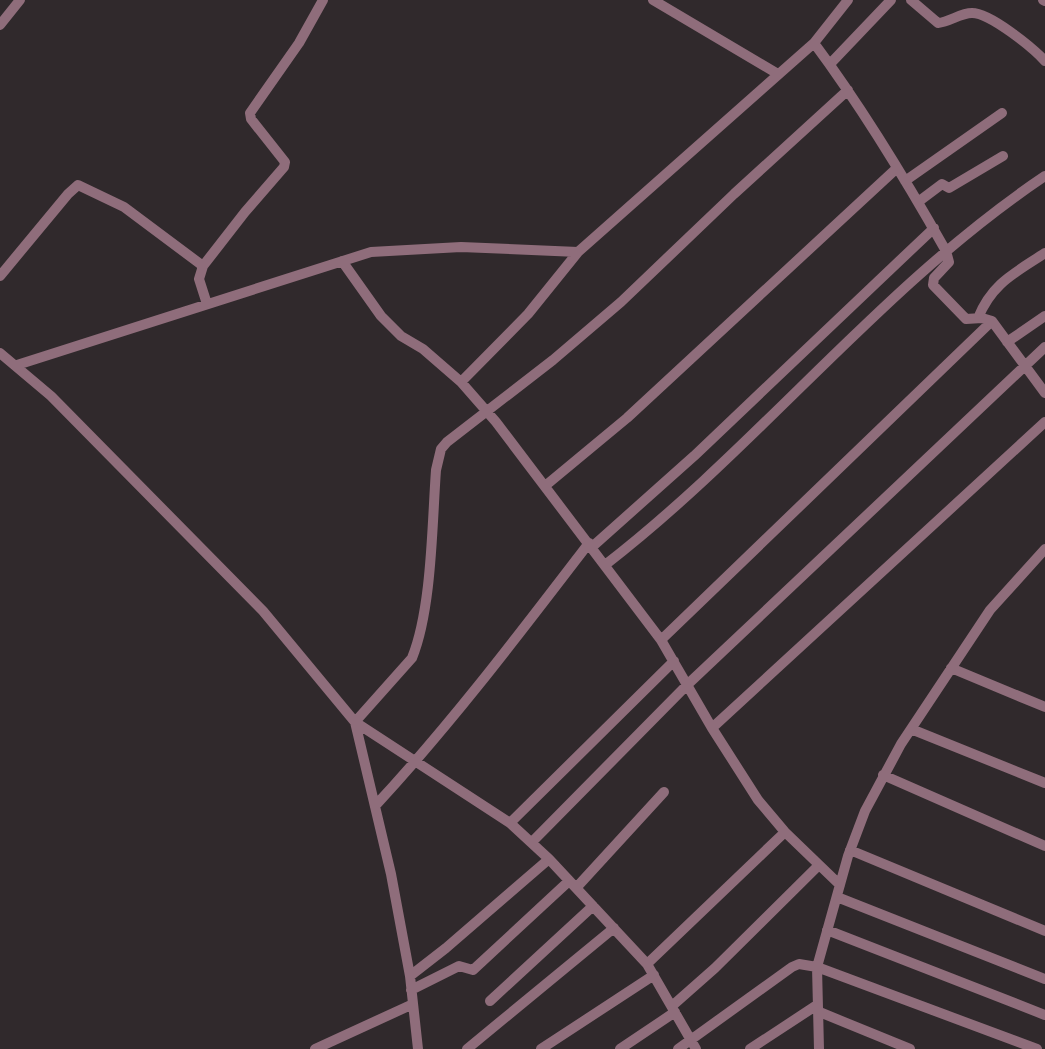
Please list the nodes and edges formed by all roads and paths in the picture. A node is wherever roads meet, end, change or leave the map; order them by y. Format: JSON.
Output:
{"nodes":[{"id":1,"x":20,"y":0,"type":"edge"},
{"id":2,"x":323,"y":0,"type":"edge"},
{"id":3,"x":653,"y":0,"type":"edge"},
{"id":4,"x":848,"y":0,"type":"edge"},
{"id":5,"x":892,"y":0,"type":"edge"},
{"id":6,"x":911,"y":0,"type":"edge"},
{"id":7,"x":0,"y":25,"type":"edge"},
{"id":8,"x":814,"y":43,"type":"junction"},
{"id":9,"x":1045,"y":61,"type":"edge"},
{"id":10,"x":830,"y":64,"type":"junction"},
{"id":11,"x":778,"y":74,"type":"junction"},
{"id":12,"x":848,"y":90,"type":"junction"},
{"id":13,"x":1002,"y":113,"type":"dead end"},
{"id":14,"x":1004,"y":156,"type":"dead end"},
{"id":15,"x":897,"y":168,"type":"junction"},
{"id":16,"x":1045,"y":176,"type":"edge"},
{"id":17,"x":905,"y":181,"type":"junction"},
{"id":18,"x":918,"y":202,"type":"junction"},
{"id":19,"x":934,"y":228,"type":"junction"},
{"id":20,"x":946,"y":251,"type":"junction"},
{"id":21,"x":578,"y":252,"type":"junction"},
{"id":22,"x":1045,"y":253,"type":"edge"},
{"id":23,"x":342,"y":261,"type":"junction"},
{"id":24,"x":203,"y":266,"type":"junction"},
{"id":25,"x":0,"y":276,"type":"edge"},
{"id":26,"x":207,"y":304,"type":"junction"},
{"id":27,"x":1045,"y":316,"type":"edge"},
{"id":28,"x":978,"y":318,"type":"junction"},
{"id":29,"x":992,"y":321,"type":"junction"},
{"id":30,"x":1007,"y":342,"type":"junction"},
{"id":31,"x":1045,"y":347,"type":"edge"},
{"id":32,"x":0,"y":353,"type":"edge"},
{"id":33,"x":17,"y":365,"type":"junction"},
{"id":34,"x":1025,"y":367,"type":"junction"},
{"id":35,"x":461,"y":382,"type":"junction"},
{"id":36,"x":1045,"y":393,"type":"edge"},
{"id":37,"x":487,"y":412,"type":"junction"},
{"id":38,"x":1045,"y":422,"type":"edge"},
{"id":39,"x":545,"y":486,"type":"junction"},
{"id":40,"x":590,"y":545,"type":"junction"},
{"id":41,"x":1045,"y":549,"type":"edge"},
{"id":42,"x":605,"y":566,"type":"junction"},
{"id":43,"x":660,"y":640,"type":"junction"},
{"id":44,"x":674,"y":661,"type":"junction"},
{"id":45,"x":951,"y":668,"type":"junction"},
{"id":46,"x":687,"y":685,"type":"junction"},
{"id":47,"x":1045,"y":707,"type":"edge"},
{"id":48,"x":355,"y":722,"type":"junction"},
{"id":49,"x":712,"y":728,"type":"junction"},
{"id":50,"x":911,"y":729,"type":"junction"},
{"id":51,"x":415,"y":762,"type":"junction"},
{"id":52,"x":883,"y":775,"type":"junction"},
{"id":53,"x":1045,"y":784,"type":"edge"},
{"id":54,"x":664,"y":792,"type":"dead end"},
{"id":55,"x":375,"y":806,"type":"junction"},
{"id":56,"x":510,"y":823,"type":"junction"},
{"id":57,"x":785,"y":832,"type":"junction"},
{"id":58,"x":532,"y":842,"type":"junction"},
{"id":59,"x":1045,"y":846,"type":"edge"},
{"id":60,"x":850,"y":850,"type":"junction"},
{"id":61,"x":549,"y":859,"type":"junction"},
{"id":62,"x":819,"y":865,"type":"junction"},
{"id":63,"x":572,"y":884,"type":"junction"},
{"id":64,"x":840,"y":885,"type":"junction"},
{"id":65,"x":837,"y":897,"type":"junction"},
{"id":66,"x":593,"y":906,"type":"junction"},
{"id":67,"x":614,"y":928,"type":"junction"},
{"id":68,"x":827,"y":930,"type":"junction"},
{"id":69,"x":1045,"y":931,"type":"edge"},
{"id":70,"x":647,"y":964,"type":"junction"},
{"id":71,"x":817,"y":967,"type":"junction"},
{"id":72,"x":410,"y":976,"type":"junction"},
{"id":73,"x":654,"y":976,"type":"junction"},
{"id":74,"x":1045,"y":980,"type":"edge"},
{"id":75,"x":411,"y":990,"type":"junction"},
{"id":76,"x":490,"y":1000,"type":"dead end"},
{"id":77,"x":413,"y":1004,"type":"junction"},
{"id":78,"x":817,"y":1008,"type":"junction"},
{"id":79,"x":674,"y":1009,"type":"junction"},
{"id":80,"x":1045,"y":1015,"type":"edge"},
{"id":81,"x":693,"y":1045,"type":"edge"},
{"id":82,"x":418,"y":1046,"type":"edge"},
{"id":83,"x":316,"y":1049,"type":"edge"},
{"id":84,"x":407,"y":1049,"type":"edge"},
{"id":85,"x":467,"y":1049,"type":"edge"},
{"id":86,"x":541,"y":1049,"type":"edge"},
{"id":87,"x":620,"y":1049,"type":"edge"},
{"id":88,"x":678,"y":1049,"type":"edge"},
{"id":89,"x":750,"y":1049,"type":"edge"},
{"id":90,"x":819,"y":1049,"type":"edge"},
{"id":91,"x":910,"y":1049,"type":"edge"},
{"id":92,"x":1037,"y":1049,"type":"edge"}],
"edges":[{"from":1,"to":7,"type":"street"},
{"from":2,"to":24,"type":"street"},
{"from":3,"to":11,"type":"street"},
{"from":4,"to":8,"type":"street"},
{"from":5,"to":10,"type":"street"},
{"from":6,"to":9,"type":"street"},
{"from":8,"to":10,"type":"street"},
{"from":8,"to":11,"type":"street"},
{"from":10,"to":12,"type":"street"},
{"from":11,"to":21,"type":"street"},
{"from":12,"to":15,"type":"street"},
{"from":12,"to":37,"type":"street"},
{"from":13,"to":17,"type":"street"},
{"from":14,"to":18,"type":"street"},
{"from":15,"to":17,"type":"street"},
{"from":15,"to":39,"type":"street"},
{"from":16,"to":20,"type":"street"},
{"from":17,"to":18,"type":"street"},
{"from":18,"to":19,"type":"street"},
{"from":19,"to":20,"type":"street"},
{"from":19,"to":40,"type":"street"},
{"from":20,"to":28,"type":"street"},
{"from":20,"to":42,"type":"street"},
{"from":21,"to":23,"type":"street"},
{"from":21,"to":35,"type":"street"},
{"from":22,"to":28,"type":"street"},
{"from":23,"to":26,"type":"street"},
{"from":23,"to":35,"type":"street"},
{"from":24,"to":25,"type":"street"},
{"from":24,"to":26,"type":"street"},
{"from":26,"to":33,"type":"street"},
{"from":27,"to":30,"type":"street"},
{"from":28,"to":29,"type":"street"},
{"from":29,"to":30,"type":"street"},
{"from":29,"to":43,"type":"street"},
{"from":30,"to":34,"type":"street"},
{"from":31,"to":34,"type":"street"},
{"from":32,"to":33,"type":"street"},
{"from":33,"to":48,"type":"street"},
{"from":34,"to":36,"type":"street"},
{"from":34,"to":46,"type":"street"},
{"from":35,"to":37,"type":"street"},
{"from":37,"to":39,"type":"street"},
{"from":37,"to":48,"type":"street"},
{"from":38,"to":49,"type":"street"},
{"from":39,"to":40,"type":"street"},
{"from":40,"to":42,"type":"street"},
{"from":40,"to":51,"type":"street"},
{"from":41,"to":45,"type":"street"},
{"from":42,"to":43,"type":"street"},
{"from":43,"to":44,"type":"street"},
{"from":44,"to":46,"type":"street"},
{"from":44,"to":56,"type":"street"},
{"from":45,"to":47,"type":"street"},
{"from":45,"to":50,"type":"street"},
{"from":46,"to":49,"type":"street"},
{"from":46,"to":58,"type":"street"},
{"from":48,"to":51,"type":"street"},
{"from":48,"to":55,"type":"street"},
{"from":49,"to":57,"type":"street"},
{"from":50,"to":52,"type":"street"},
{"from":50,"to":53,"type":"street"},
{"from":51,"to":55,"type":"street"},
{"from":51,"to":56,"type":"street"},
{"from":52,"to":59,"type":"street"},
{"from":52,"to":60,"type":"street"},
{"from":54,"to":63,"type":"street"},
{"from":55,"to":72,"type":"street"},
{"from":56,"to":58,"type":"street"},
{"from":57,"to":62,"type":"street"},
{"from":57,"to":70,"type":"street"},
{"from":58,"to":61,"type":"street"},
{"from":60,"to":64,"type":"street"},
{"from":60,"to":69,"type":"street"},
{"from":61,"to":63,"type":"street"},
{"from":61,"to":72,"type":"street"},
{"from":62,"to":64,"type":"street"},
{"from":62,"to":79,"type":"street"},
{"from":63,"to":66,"type":"street"},
{"from":63,"to":75,"type":"street"},
{"from":64,"to":65,"type":"street"},
{"from":65,"to":68,"type":"street"},
{"from":65,"to":74,"type":"street"},
{"from":66,"to":67,"type":"street"},
{"from":66,"to":76,"type":"street"},
{"from":67,"to":70,"type":"street"},
{"from":67,"to":85,"type":"street"},
{"from":68,"to":71,"type":"street"},
{"from":68,"to":80,"type":"street"},
{"from":70,"to":73,"type":"street"},
{"from":71,"to":78,"type":"street"},
{"from":71,"to":81,"type":"street"},
{"from":71,"to":92,"type":"street"},
{"from":72,"to":75,"type":"street"},
{"from":73,"to":79,"type":"street"},
{"from":73,"to":86,"type":"street"},
{"from":75,"to":77,"type":"street"},
{"from":77,"to":82,"type":"street"},
{"from":77,"to":83,"type":"street"},
{"from":78,"to":89,"type":"street"},
{"from":78,"to":90,"type":"street"},
{"from":78,"to":91,"type":"street"},
{"from":79,"to":81,"type":"street"},
{"from":79,"to":87,"type":"street"},
{"from":81,"to":88,"type":"street"},
{"from":82,"to":84,"type":"street"}]}
